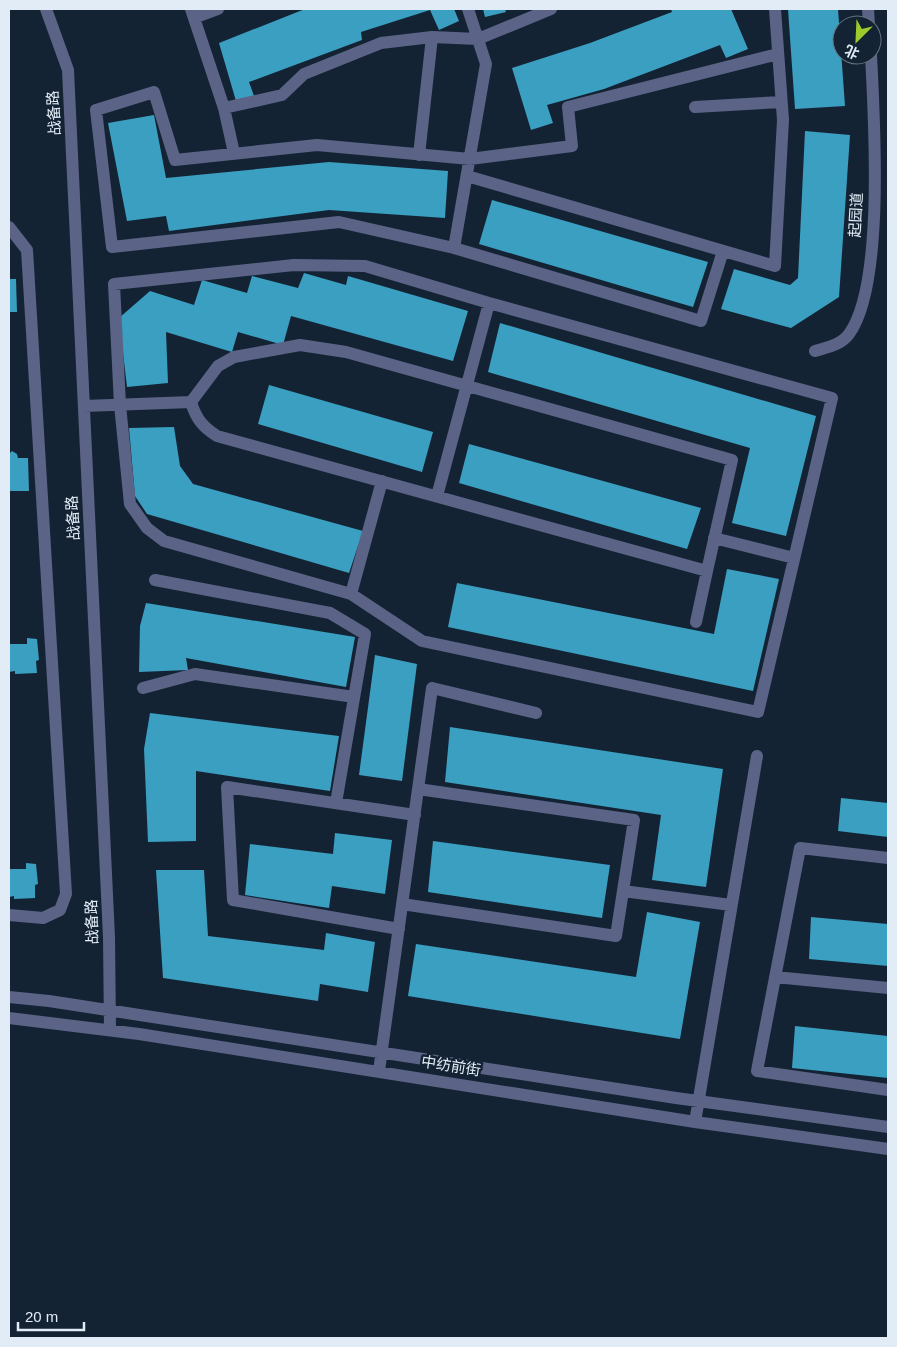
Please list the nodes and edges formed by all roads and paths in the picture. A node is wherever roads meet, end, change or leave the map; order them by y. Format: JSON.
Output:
{"nodes":[{"id":1,"x":46,"y":9,"type":"edge"},
{"id":2,"x":218,"y":9,"type":"edge"},
{"id":3,"x":468,"y":9,"type":"edge"},
{"id":4,"x":550,"y":9,"type":"edge"},
{"id":5,"x":775,"y":9,"type":"edge"},
{"id":6,"x":192,"y":13,"type":"edge"},
{"id":7,"x":432,"y":37,"type":"junction"},
{"id":8,"x":478,"y":39,"type":"junction"},
{"id":9,"x":778,"y":54,"type":"junction"},
{"id":10,"x":871,"y":65,"type":"edge"},
{"id":11,"x":782,"y":102,"type":"junction"},
{"id":12,"x":696,"y":107,"type":"dead end"},
{"id":13,"x":224,"y":108,"type":"junction"},
{"id":14,"x":234,"y":153,"type":"junction"},
{"id":15,"x":419,"y":154,"type":"junction"},
{"id":16,"x":470,"y":159,"type":"junction"},
{"id":17,"x":466,"y":176,"type":"junction"},
{"id":18,"x":9,"y":227,"type":"edge"},
{"id":19,"x":454,"y":248,"type":"junction"},
{"id":20,"x":723,"y":251,"type":"junction"},
{"id":21,"x":489,"y":303,"type":"junction"},
{"id":22,"x":815,"y":351,"type":"dead end"},
{"id":23,"x":467,"y":386,"type":"junction"},
{"id":24,"x":191,"y":402,"type":"junction"},
{"id":25,"x":120,"y":404,"type":"junction"},
{"id":26,"x":84,"y":406,"type":"junction"},
{"id":27,"x":382,"y":481,"type":"junction"},
{"id":28,"x":437,"y":496,"type":"junction"},
{"id":29,"x":714,"y":538,"type":"junction"},
{"id":30,"x":794,"y":558,"type":"junction"},
{"id":31,"x":707,"y":571,"type":"junction"},
{"id":32,"x":155,"y":580,"type":"dead end"},
{"id":33,"x":351,"y":594,"type":"junction"},
{"id":34,"x":696,"y":622,"type":"dead end"},
{"id":35,"x":143,"y":688,"type":"dead end"},
{"id":36,"x":354,"y":697,"type":"junction"},
{"id":37,"x":536,"y":713,"type":"dead end"},
{"id":38,"x":757,"y":756,"type":"dead end"},
{"id":39,"x":418,"y":789,"type":"junction"},
{"id":40,"x":336,"y":803,"type":"junction"},
{"id":41,"x":414,"y":815,"type":"junction"},
{"id":42,"x":888,"y":858,"type":"edge"},
{"id":43,"x":623,"y":891,"type":"junction"},
{"id":44,"x":402,"y":904,"type":"junction"},
{"id":45,"x":732,"y":905,"type":"junction"},
{"id":46,"x":9,"y":915,"type":"edge"},
{"id":47,"x":399,"y":929,"type":"junction"},
{"id":48,"x":775,"y":977,"type":"junction"},
{"id":49,"x":888,"y":988,"type":"edge"},
{"id":50,"x":9,"y":997,"type":"edge"},
{"id":51,"x":112,"y":1010,"type":"junction"},
{"id":52,"x":9,"y":1018,"type":"edge"},
{"id":53,"x":110,"y":1030,"type":"junction"},
{"id":54,"x":382,"y":1052,"type":"junction"},
{"id":55,"x":379,"y":1071,"type":"junction"},
{"id":56,"x":888,"y":1090,"type":"edge"},
{"id":57,"x":698,"y":1101,"type":"junction"},
{"id":58,"x":695,"y":1122,"type":"junction"},
{"id":59,"x":888,"y":1127,"type":"edge"},
{"id":60,"x":888,"y":1149,"type":"edge"}],
"edges":[{"from":1,"to":26,"type":"street","name":"战备路"},
{"from":2,"to":6,"type":"street"},
{"from":3,"to":8,"type":"street"},
{"from":4,"to":8,"type":"street"},
{"from":5,"to":9,"type":"street"},
{"from":6,"to":13,"type":"street"},
{"from":7,"to":8,"type":"street"},
{"from":7,"to":13,"type":"street"},
{"from":7,"to":15,"type":"street"},
{"from":8,"to":16,"type":"street"},
{"from":9,"to":11,"type":"street"},
{"from":9,"to":16,"type":"street"},
{"from":10,"to":22,"type":"street","name":"起园道"},
{"from":11,"to":12,"type":"street"},
{"from":11,"to":20,"type":"street"},
{"from":13,"to":14,"type":"street"},
{"from":14,"to":15,"type":"street"},
{"from":14,"to":19,"type":"street"},
{"from":15,"to":16,"type":"street"},
{"from":16,"to":17,"type":"street"},
{"from":17,"to":19,"type":"street"},
{"from":17,"to":20,"type":"street"},
{"from":18,"to":46,"type":"street"},
{"from":19,"to":20,"type":"street"},
{"from":21,"to":23,"type":"street"},
{"from":21,"to":25,"type":"street"},
{"from":21,"to":30,"type":"street"},
{"from":23,"to":24,"type":"street"},
{"from":23,"to":28,"type":"street"},
{"from":23,"to":29,"type":"street"},
{"from":24,"to":25,"type":"street"},
{"from":24,"to":27,"type":"street"},
{"from":25,"to":26,"type":"street"},
{"from":25,"to":33,"type":"street"},
{"from":26,"to":51,"type":"street","name":"战备路"},
{"from":27,"to":28,"type":"street"},
{"from":27,"to":33,"type":"street"},
{"from":28,"to":31,"type":"street"},
{"from":29,"to":30,"type":"street"},
{"from":29,"to":31,"type":"street"},
{"from":30,"to":33,"type":"street"},
{"from":31,"to":34,"type":"street"},
{"from":32,"to":36,"type":"street"},
{"from":35,"to":36,"type":"street"},
{"from":36,"to":40,"type":"street"},
{"from":37,"to":39,"type":"street"},
{"from":38,"to":45,"type":"street"},
{"from":39,"to":41,"type":"street"},
{"from":39,"to":43,"type":"street"},
{"from":40,"to":41,"type":"street"},
{"from":40,"to":47,"type":"street"},
{"from":41,"to":44,"type":"street"},
{"from":42,"to":48,"type":"street"},
{"from":43,"to":44,"type":"street"},
{"from":43,"to":45,"type":"street"},
{"from":44,"to":47,"type":"street"},
{"from":45,"to":57,"type":"street"},
{"from":47,"to":54,"type":"street"},
{"from":48,"to":49,"type":"street"},
{"from":48,"to":56,"type":"street"},
{"from":50,"to":51,"type":"street"},
{"from":51,"to":53,"type":"street","name":"战备路"},
{"from":51,"to":54,"type":"street"},
{"from":52,"to":53,"type":"street","name":"中纺前街"},
{"from":53,"to":55,"type":"street","name":"中纺前街"},
{"from":54,"to":55,"type":"street"},
{"from":54,"to":57,"type":"street"},
{"from":55,"to":58,"type":"street","name":"中纺前街"},
{"from":57,"to":58,"type":"street"},
{"from":57,"to":59,"type":"street"},
{"from":58,"to":60,"type":"street","name":"中纺前街"}]}
